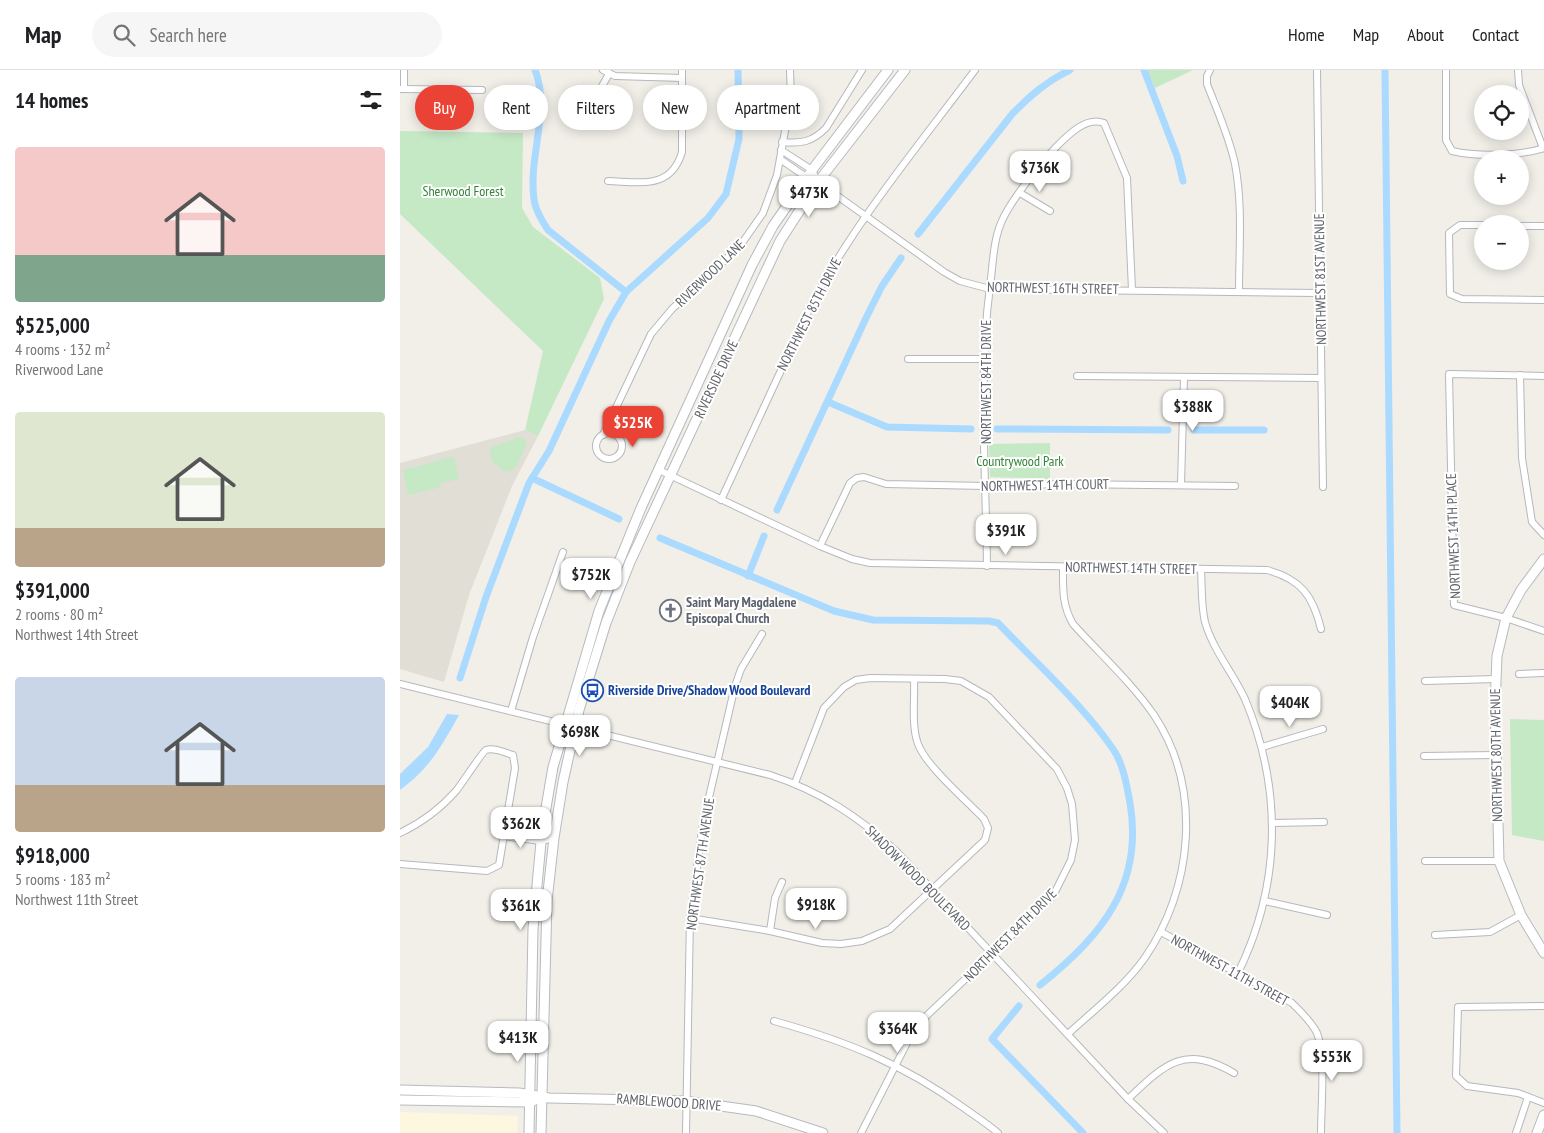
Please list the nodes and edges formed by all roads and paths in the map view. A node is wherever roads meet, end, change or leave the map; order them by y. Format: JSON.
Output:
{"nodes":[{"id":1,"x":404,"y":70,"type":"edge"},
{"id":2,"x":682,"y":70,"type":"edge"},
{"id":3,"x":790,"y":70,"type":"edge"},
{"id":4,"x":862,"y":70,"type":"edge"},
{"id":5,"x":888,"y":70,"type":"edge"},
{"id":6,"x":905,"y":70,"type":"edge"},
{"id":7,"x":975,"y":70,"type":"edge"},
{"id":8,"x":1210,"y":70,"type":"edge"},
{"id":9,"x":1317,"y":70,"type":"edge"},
{"id":10,"x":1446,"y":70,"type":"edge"},
{"id":11,"x":1518,"y":70,"type":"edge"},
{"id":12,"x":606,"y":72,"type":"edge"},
{"id":13,"x":682,"y":78,"type":"junction"},
{"id":14,"x":601,"y":85,"type":"edge"},
{"id":15,"x":402,"y":89,"type":"edge"},
{"id":16,"x":482,"y":90,"type":"dead end"},
{"id":17,"x":782,"y":142,"type":"junction"},
{"id":18,"x":1544,"y":148,"type":"edge"},
{"id":19,"x":781,"y":150,"type":"junction"},
{"id":20,"x":780,"y":159,"type":"junction"},
{"id":21,"x":809,"y":173,"type":"junction"},
{"id":22,"x":608,"y":181,"type":"dead end"},
{"id":23,"x":818,"y":182,"type":"junction"},
{"id":24,"x":1020,"y":193,"type":"junction"},
{"id":25,"x":1050,"y":211,"type":"dead end"},
{"id":26,"x":866,"y":215,"type":"junction"},
{"id":27,"x":1474,"y":225,"type":"edge"},
{"id":28,"x":1529,"y":226,"type":"edge"},
{"id":29,"x":1544,"y":226,"type":"edge"},
{"id":30,"x":990,"y":289,"type":"junction"},
{"id":31,"x":1132,"y":290,"type":"junction"},
{"id":32,"x":1239,"y":292,"type":"junction"},
{"id":33,"x":1320,"y":294,"type":"junction"},
{"id":34,"x":1544,"y":300,"type":"edge"},
{"id":35,"x":908,"y":359,"type":"dead end"},
{"id":36,"x":984,"y":359,"type":"junction"},
{"id":37,"x":1520,"y":375,"type":"junction"},
{"id":38,"x":1076,"y":376,"type":"dead end"},
{"id":39,"x":1544,"y":376,"type":"edge"},
{"id":40,"x":1184,"y":378,"type":"junction"},
{"id":41,"x":1321,"y":378,"type":"junction"},
{"id":42,"x":603,"y":435,"type":"junction"},
{"id":43,"x":659,"y":470,"type":"junction"},
{"id":44,"x":670,"y":476,"type":"junction"},
{"id":45,"x":1181,"y":484,"type":"junction"},
{"id":46,"x":986,"y":486,"type":"junction"},
{"id":47,"x":1235,"y":486,"type":"dead end"},
{"id":48,"x":1324,"y":487,"type":"dead end"},
{"id":49,"x":721,"y":500,"type":"junction"},
{"id":50,"x":1544,"y":535,"type":"edge"},
{"id":51,"x":820,"y":546,"type":"junction"},
{"id":52,"x":563,"y":552,"type":"dead end"},
{"id":53,"x":1544,"y":559,"type":"edge"},
{"id":54,"x":987,"y":566,"type":"junction"},
{"id":55,"x":1063,"y":567,"type":"junction"},
{"id":56,"x":1201,"y":569,"type":"junction"},
{"id":57,"x":1506,"y":618,"type":"junction"},
{"id":58,"x":1321,"y":629,"type":"dead end"},
{"id":59,"x":1544,"y":631,"type":"edge"},
{"id":60,"x":762,"y":634,"type":"dead end"},
{"id":61,"x":1544,"y":673,"type":"edge"},
{"id":62,"x":1519,"y":674,"type":"dead end"},
{"id":63,"x":914,"y":679,"type":"junction"},
{"id":64,"x":1496,"y":679,"type":"junction"},
{"id":65,"x":1425,"y":681,"type":"dead end"},
{"id":66,"x":401,"y":687,"type":"edge"},
{"id":67,"x":511,"y":711,"type":"junction"},
{"id":68,"x":565,"y":725,"type":"junction"},
{"id":69,"x":575,"y":727,"type":"junction"},
{"id":70,"x":1324,"y":729,"type":"dead end"},
{"id":71,"x":1262,"y":747,"type":"junction"},
{"id":72,"x":1495,"y":755,"type":"junction"},
{"id":73,"x":1424,"y":756,"type":"dead end"},
{"id":74,"x":716,"y":763,"type":"junction"},
{"id":75,"x":795,"y":783,"type":"junction"},
{"id":76,"x":1324,"y":822,"type":"dead end"},
{"id":77,"x":1273,"y":823,"type":"junction"},
{"id":78,"x":504,"y":827,"type":"junction"},
{"id":79,"x":542,"y":831,"type":"junction"},
{"id":80,"x":400,"y":833,"type":"edge"},
{"id":81,"x":503,"y":836,"type":"junction"},
{"id":82,"x":554,"y":838,"type":"junction"},
{"id":83,"x":541,"y":841,"type":"junction"},
{"id":84,"x":1499,"y":860,"type":"junction"},
{"id":85,"x":1425,"y":861,"type":"dead end"},
{"id":86,"x":400,"y":864,"type":"edge"},
{"id":87,"x":782,"y":882,"type":"dead end"},
{"id":88,"x":932,"y":890,"type":"junction"},
{"id":89,"x":1266,"y":901,"type":"junction"},
{"id":90,"x":1327,"y":915,"type":"dead end"},
{"id":91,"x":1520,"y":915,"type":"junction"},
{"id":92,"x":690,"y":918,"type":"junction"},
{"id":93,"x":770,"y":930,"type":"junction"},
{"id":94,"x":1161,"y":932,"type":"junction"},
{"id":95,"x":1435,"y":935,"type":"dead end"},
{"id":96,"x":1543,"y":949,"type":"edge"},
{"id":97,"x":992,"y":954,"type":"junction"},
{"id":98,"x":1238,"y":973,"type":"junction"},
{"id":99,"x":1544,"y":1006,"type":"edge"},
{"id":100,"x":774,"y":1021,"type":"dead end"},
{"id":101,"x":1068,"y":1034,"type":"junction"},
{"id":102,"x":895,"y":1064,"type":"junction"},
{"id":103,"x":1234,"y":1073,"type":"dead end"},
{"id":104,"x":400,"y":1090,"type":"edge"},
{"id":105,"x":1528,"y":1097,"type":"junction"},
{"id":106,"x":530,"y":1098,"type":"junction"},
{"id":107,"x":542,"y":1098,"type":"junction"},
{"id":108,"x":1128,"y":1099,"type":"junction"},
{"id":109,"x":400,"y":1100,"type":"edge"},
{"id":110,"x":686,"y":1100,"type":"junction"},
{"id":111,"x":1544,"y":1103,"type":"edge"},
{"id":112,"x":1544,"y":1115,"type":"edge"},
{"id":113,"x":529,"y":1133,"type":"edge"},
{"id":114,"x":541,"y":1133,"type":"edge"},
{"id":115,"x":686,"y":1133,"type":"edge"},
{"id":116,"x":823,"y":1133,"type":"edge"},
{"id":117,"x":861,"y":1133,"type":"edge"},
{"id":118,"x":998,"y":1133,"type":"edge"},
{"id":119,"x":1164,"y":1133,"type":"edge"},
{"id":120,"x":1321,"y":1133,"type":"edge"},
{"id":121,"x":1516,"y":1133,"type":"edge"},
{"id":122,"x":1537,"y":1133,"type":"edge"}],
"edges":[{"from":1,"to":15,"type":"street"},
{"from":2,"to":13,"type":"street"},
{"from":3,"to":17,"type":"street","name":"RIVERWOOD LANE"},
{"from":4,"to":17,"type":"street"},
{"from":5,"to":21,"type":"street","name":"RIVERSIDE DRIVE"},
{"from":6,"to":23,"type":"street","name":"RIVERSIDE DRIVE"},
{"from":7,"to":26,"type":"street","name":"NORTHWEST 85TH DRIVE"},
{"from":8,"to":32,"type":"street"},
{"from":9,"to":33,"type":"street","name":"NORTHWEST 81ST AVENUE"},
{"from":10,"to":18,"type":"street"},
{"from":11,"to":18,"type":"street"},
{"from":12,"to":13,"type":"street"},
{"from":12,"to":14,"type":"street"},
{"from":13,"to":22,"type":"street"},
{"from":15,"to":16,"type":"street"},
{"from":17,"to":19,"type":"street","name":"RIVERWOOD LANE"},
{"from":19,"to":20,"type":"street","name":"RIVERWOOD LANE"},
{"from":19,"to":21,"type":"street"},
{"from":20,"to":21,"type":"street","name":"NORTHWEST 16TH STREET"},
{"from":20,"to":42,"type":"street","name":"RIVERWOOD LANE"},
{"from":21,"to":23,"type":"street","name":"NORTHWEST 16TH STREET"},
{"from":21,"to":43,"type":"street","name":"RIVERSIDE DRIVE"},
{"from":23,"to":26,"type":"street","name":"NORTHWEST 16TH STREET"},
{"from":23,"to":44,"type":"street","name":"RIVERSIDE DRIVE"},
{"from":24,"to":25,"type":"street"},
{"from":24,"to":30,"type":"street","name":"NORTHWEST 84TH DRIVE"},
{"from":24,"to":31,"type":"street","name":"NORTHWEST 84TH DRIVE"},
{"from":26,"to":30,"type":"street","name":"NORTHWEST 16TH STREET"},
{"from":26,"to":49,"type":"street","name":"NORTHWEST 85TH DRIVE"},
{"from":27,"to":34,"type":"street"},
{"from":28,"to":29,"type":"street"},
{"from":30,"to":31,"type":"street","name":"NORTHWEST 16TH STREET"},
{"from":30,"to":36,"type":"street","name":"NORTHWEST 84TH DRIVE"},
{"from":31,"to":32,"type":"street","name":"NORTHWEST 16TH STREET"},
{"from":32,"to":33,"type":"street","name":"NORTHWEST 16TH STREET"},
{"from":33,"to":41,"type":"street","name":"NORTHWEST 81ST AVENUE"},
{"from":35,"to":36,"type":"street"},
{"from":36,"to":46,"type":"street","name":"NORTHWEST 84TH DRIVE"},
{"from":37,"to":39,"type":"street"},
{"from":37,"to":50,"type":"street"},
{"from":37,"to":57,"type":"street","name":"NORTHWEST 14TH PLACE"},
{"from":38,"to":40,"type":"street"},
{"from":40,"to":41,"type":"street"},
{"from":40,"to":45,"type":"street"},
{"from":41,"to":48,"type":"street","name":"NORTHWEST 81ST AVENUE"},
{"from":42,"to":42,"type":"street","name":"RIVERWOOD LANE"},
{"from":43,"to":44,"type":"street","name":"NORTHWEST 14TH STREET"},
{"from":43,"to":68,"type":"street","name":"RIVERSIDE DRIVE"},
{"from":44,"to":49,"type":"street","name":"NORTHWEST 14TH STREET"},
{"from":44,"to":69,"type":"street","name":"RIVERSIDE DRIVE"},
{"from":45,"to":46,"type":"street","name":"NORTHWEST 14TH COURT"},
{"from":45,"to":47,"type":"street","name":"NORTHWEST 14TH COURT"},
{"from":46,"to":51,"type":"street","name":"NORTHWEST 14TH COURT"},
{"from":46,"to":54,"type":"street","name":"NORTHWEST 84TH DRIVE"},
{"from":49,"to":51,"type":"street","name":"NORTHWEST 14TH STREET"},
{"from":51,"to":54,"type":"street","name":"NORTHWEST 14TH STREET"},
{"from":52,"to":67,"type":"street"},
{"from":53,"to":57,"type":"street","name":"NORTHWEST 80TH AVENUE"},
{"from":54,"to":55,"type":"street","name":"NORTHWEST 14TH STREET"},
{"from":55,"to":56,"type":"street","name":"NORTHWEST 14TH STREET"},
{"from":55,"to":94,"type":"street"},
{"from":56,"to":58,"type":"street","name":"NORTHWEST 14TH STREET"},
{"from":56,"to":71,"type":"street"},
{"from":57,"to":59,"type":"street","name":"NORTHWEST 14TH PLACE"},
{"from":57,"to":64,"type":"street","name":"NORTHWEST 80TH AVENUE"},
{"from":60,"to":74,"type":"street","name":"NORTHWEST 87TH AVENUE"},
{"from":61,"to":62,"type":"street"},
{"from":63,"to":75,"type":"street","name":"NORTHWEST 84TH DRIVE"},
{"from":63,"to":88,"type":"street"},
{"from":63,"to":97,"type":"street","name":"NORTHWEST 84TH DRIVE"},
{"from":64,"to":65,"type":"street"},
{"from":64,"to":72,"type":"street","name":"NORTHWEST 80TH AVENUE"},
{"from":66,"to":67,"type":"street","name":"SHADOW WOOD BOULEVARD"},
{"from":67,"to":68,"type":"street","name":"SHADOW WOOD BOULEVARD"},
{"from":68,"to":69,"type":"street","name":"SHADOW WOOD BOULEVARD"},
{"from":68,"to":79,"type":"street","name":"RIVERSIDE DRIVE"},
{"from":69,"to":74,"type":"street","name":"SHADOW WOOD BOULEVARD"},
{"from":69,"to":82,"type":"street","name":"RIVERSIDE DRIVE"},
{"from":70,"to":71,"type":"street"},
{"from":71,"to":77,"type":"street"},
{"from":72,"to":73,"type":"street"},
{"from":72,"to":84,"type":"street","name":"NORTHWEST 80TH AVENUE"},
{"from":74,"to":75,"type":"street","name":"SHADOW WOOD BOULEVARD"},
{"from":74,"to":92,"type":"street","name":"NORTHWEST 87TH AVENUE"},
{"from":75,"to":88,"type":"street","name":"SHADOW WOOD BOULEVARD"},
{"from":76,"to":77,"type":"street"},
{"from":77,"to":89,"type":"street"},
{"from":78,"to":79,"type":"street"},
{"from":78,"to":80,"type":"street"},
{"from":78,"to":81,"type":"street"},
{"from":79,"to":82,"type":"street"},
{"from":79,"to":83,"type":"street","name":"RIVERSIDE DRIVE"},
{"from":81,"to":83,"type":"street"},
{"from":81,"to":86,"type":"street"},
{"from":82,"to":83,"type":"street"},
{"from":82,"to":107,"type":"street","name":"RIVERSIDE DRIVE"},
{"from":83,"to":106,"type":"street","name":"RIVERSIDE DRIVE"},
{"from":84,"to":85,"type":"street"},
{"from":84,"to":91,"type":"street","name":"NORTHWEST 80TH AVENUE"},
{"from":87,"to":93,"type":"street"},
{"from":88,"to":93,"type":"street"},
{"from":88,"to":97,"type":"street","name":"SHADOW WOOD BOULEVARD"},
{"from":89,"to":90,"type":"street"},
{"from":89,"to":98,"type":"street"},
{"from":91,"to":95,"type":"street"},
{"from":91,"to":96,"type":"street","name":"NORTHWEST 80TH AVENUE"},
{"from":92,"to":93,"type":"street"},
{"from":92,"to":110,"type":"street","name":"NORTHWEST 87TH AVENUE"},
{"from":94,"to":98,"type":"street","name":"NORTHWEST 11TH STREET"},
{"from":94,"to":101,"type":"street"},
{"from":97,"to":101,"type":"street","name":"SHADOW WOOD BOULEVARD"},
{"from":97,"to":102,"type":"street","name":"NORTHWEST 84TH DRIVE"},
{"from":98,"to":120,"type":"street","name":"NORTHWEST 11TH STREET"},
{"from":99,"to":105,"type":"street"},
{"from":100,"to":102,"type":"street"},
{"from":101,"to":108,"type":"street","name":"SHADOW WOOD BOULEVARD"},
{"from":102,"to":117,"type":"street","name":"NORTHWEST 84TH DRIVE"},
{"from":102,"to":118,"type":"street"},
{"from":103,"to":108,"type":"street"},
{"from":104,"to":106,"type":"street","name":"RAMBLEWOOD DRIVE"},
{"from":105,"to":111,"type":"street"},
{"from":105,"to":121,"type":"street"},
{"from":106,"to":107,"type":"street","name":"RAMBLEWOOD DRIVE"},
{"from":106,"to":109,"type":"street","name":"RAMBLEWOOD DRIVE"},
{"from":106,"to":113,"type":"street","name":"RIVERSIDE DRIVE"},
{"from":107,"to":110,"type":"street","name":"RAMBLEWOOD DRIVE"},
{"from":107,"to":114,"type":"street","name":"RIVERSIDE DRIVE"},
{"from":108,"to":119,"type":"street","name":"SHADOW WOOD BOULEVARD"},
{"from":110,"to":115,"type":"street","name":"NORTHWEST 87TH AVENUE"},
{"from":110,"to":116,"type":"street","name":"RAMBLEWOOD DRIVE"},
{"from":112,"to":122,"type":"street"}]}
